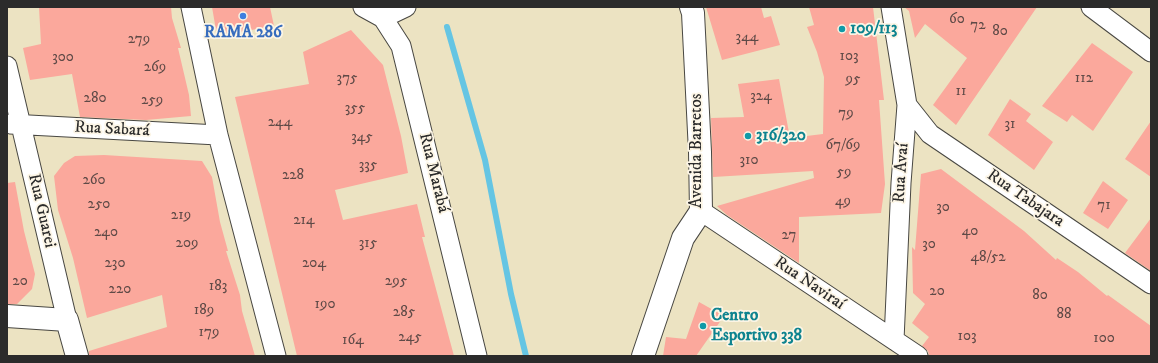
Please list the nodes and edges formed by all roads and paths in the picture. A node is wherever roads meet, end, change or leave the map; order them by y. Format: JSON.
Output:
{"nodes":[{"id":1,"x":191,"y":7,"type":"edge"},
{"id":2,"x":363,"y":7,"type":"edge"},
{"id":3,"x":406,"y":7,"type":"edge"},
{"id":4,"x":691,"y":7,"type":"edge"},
{"id":5,"x":891,"y":7,"type":"edge"},
{"id":6,"x":1091,"y":7,"type":"edge"},
{"id":7,"x":383,"y":18,"type":"junction"},
{"id":8,"x":1151,"y":52,"type":"edge"},
{"id":9,"x":7,"y":66,"type":"edge"},
{"id":10,"x":907,"y":105,"type":"junction"},
{"id":11,"x":14,"y":124,"type":"edge"},
{"id":12,"x":218,"y":135,"type":"junction"},
{"id":13,"x":701,"y":211,"type":"junction"},
{"id":14,"x":1151,"y":284,"type":"edge"},
{"id":15,"x":7,"y":316,"type":"edge"},
{"id":16,"x":67,"y":320,"type":"junction"},
{"id":17,"x":894,"y":340,"type":"junction"},
{"id":18,"x":76,"y":356,"type":"edge"},
{"id":19,"x":276,"y":356,"type":"edge"},
{"id":20,"x":477,"y":356,"type":"edge"},
{"id":21,"x":643,"y":356,"type":"edge"},
{"id":22,"x":918,"y":356,"type":"edge"}],
"edges":[{"from":1,"to":12,"type":"street"},
{"from":2,"to":7,"type":"street","name":"Rua Marabá"},
{"from":3,"to":7,"type":"street"},
{"from":4,"to":13,"type":"street","name":"Avenida Barretos"},
{"from":5,"to":10,"type":"street","name":"Rua Avaí"},
{"from":6,"to":8,"type":"street"},
{"from":7,"to":20,"type":"street","name":"Rua Marabá"},
{"from":9,"to":11,"type":"street","name":"Rua Guarei"},
{"from":10,"to":14,"type":"street","name":"Rua Tabajara"},
{"from":10,"to":17,"type":"street","name":"Rua Avaí"},
{"from":11,"to":12,"type":"street","name":"Rua Sabará"},
{"from":11,"to":16,"type":"street","name":"Rua Guarei"},
{"from":12,"to":19,"type":"street"},
{"from":13,"to":17,"type":"street","name":"Rua Naviraí"},
{"from":13,"to":21,"type":"street","name":"Avenida Barretos"},
{"from":15,"to":16,"type":"street"},
{"from":16,"to":18,"type":"street","name":"Rua Guarei"},
{"from":17,"to":22,"type":"street","name":"Rua Naviraí"}]}
